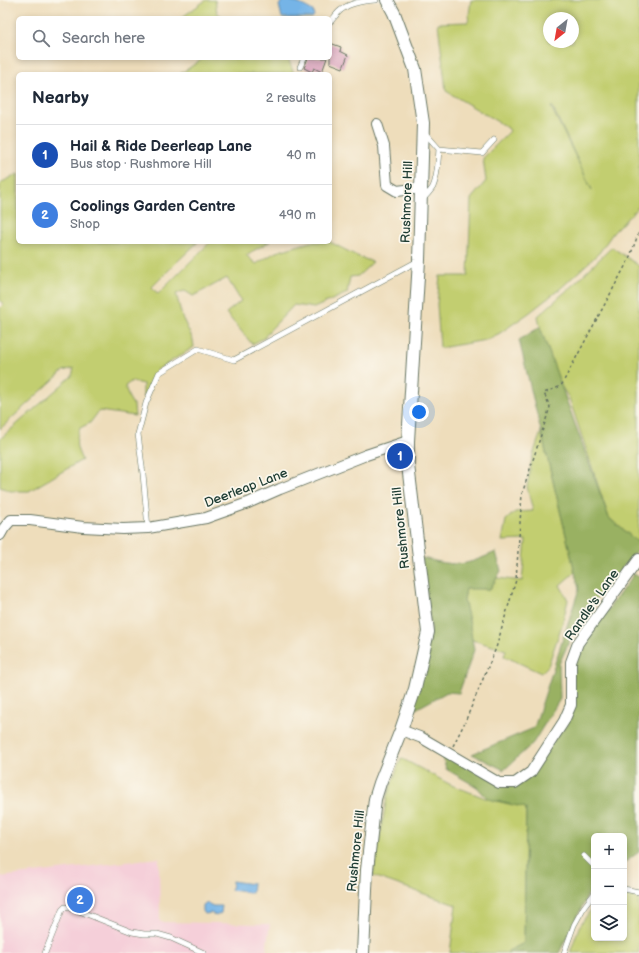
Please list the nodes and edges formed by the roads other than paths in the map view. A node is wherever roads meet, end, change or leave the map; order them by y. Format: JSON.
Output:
{"nodes":[{"id":1,"x":376,"y":0,"type":"edge"},
{"id":2,"x":387,"y":0,"type":"edge"},
{"id":3,"x":332,"y":20,"type":"edge"},
{"id":4,"x":303,"y":60,"type":"edge"},
{"id":5,"x":300,"y":67,"type":"dead end"},
{"id":6,"x":377,"y":124,"type":"dead end"},
{"id":7,"x":423,"y":131,"type":"junction"},
{"id":8,"x":494,"y":140,"type":"dead end"},
{"id":9,"x":439,"y":149,"type":"junction"},
{"id":10,"x":422,"y":188,"type":"junction"},
{"id":11,"x":421,"y":201,"type":"junction"},
{"id":12,"x":419,"y":260,"type":"junction"},
{"id":13,"x":408,"y":441,"type":"junction"},
{"id":14,"x":148,"y":528,"type":"junction"},
{"id":15,"x":0,"y":535,"type":"edge"},
{"id":16,"x":639,"y":560,"type":"edge"},
{"id":17,"x":401,"y":730,"type":"junction"},
{"id":18,"x":584,"y":856,"type":"dead end"},
{"id":19,"x":591,"y":863,"type":"edge"},
{"id":20,"x":627,"y":890,"type":"edge"},
{"id":21,"x":639,"y":892,"type":"edge"},
{"id":22,"x":591,"y":898,"type":"edge"},
{"id":23,"x":45,"y":953,"type":"edge"},
{"id":24,"x":204,"y":953,"type":"edge"},
{"id":25,"x":363,"y":953,"type":"edge"},
{"id":26,"x":564,"y":953,"type":"edge"}],
"edges":[{"from":1,"to":3,"type":"lane"},
{"from":2,"to":7,"type":"street","name":"Rushmore Hill"},
{"from":4,"to":5,"type":"lane"},
{"from":6,"to":10,"type":"street"},
{"from":7,"to":9,"type":"lane"},
{"from":7,"to":10,"type":"street","name":"Rushmore Hill"},
{"from":8,"to":9,"type":"lane"},
{"from":9,"to":11,"type":"lane"},
{"from":10,"to":11,"type":"street","name":"Rushmore Hill"},
{"from":11,"to":12,"type":"street","name":"Rushmore Hill"},
{"from":12,"to":13,"type":"street","name":"Rushmore Hill"},
{"from":12,"to":14,"type":"lane"},
{"from":13,"to":14,"type":"street","name":"Deerleap Lane"},
{"from":13,"to":17,"type":"street","name":"Rushmore Hill"},
{"from":14,"to":15,"type":"street","name":"Deerleap Lane"},
{"from":16,"to":17,"type":"street","name":"Randle's Lane"},
{"from":17,"to":25,"type":"street","name":"Rushmore Hill"},
{"from":18,"to":19,"type":"lane"},
{"from":20,"to":21,"type":"lane"},
{"from":22,"to":26,"type":"lane"},
{"from":23,"to":24,"type":"lane"}]}
